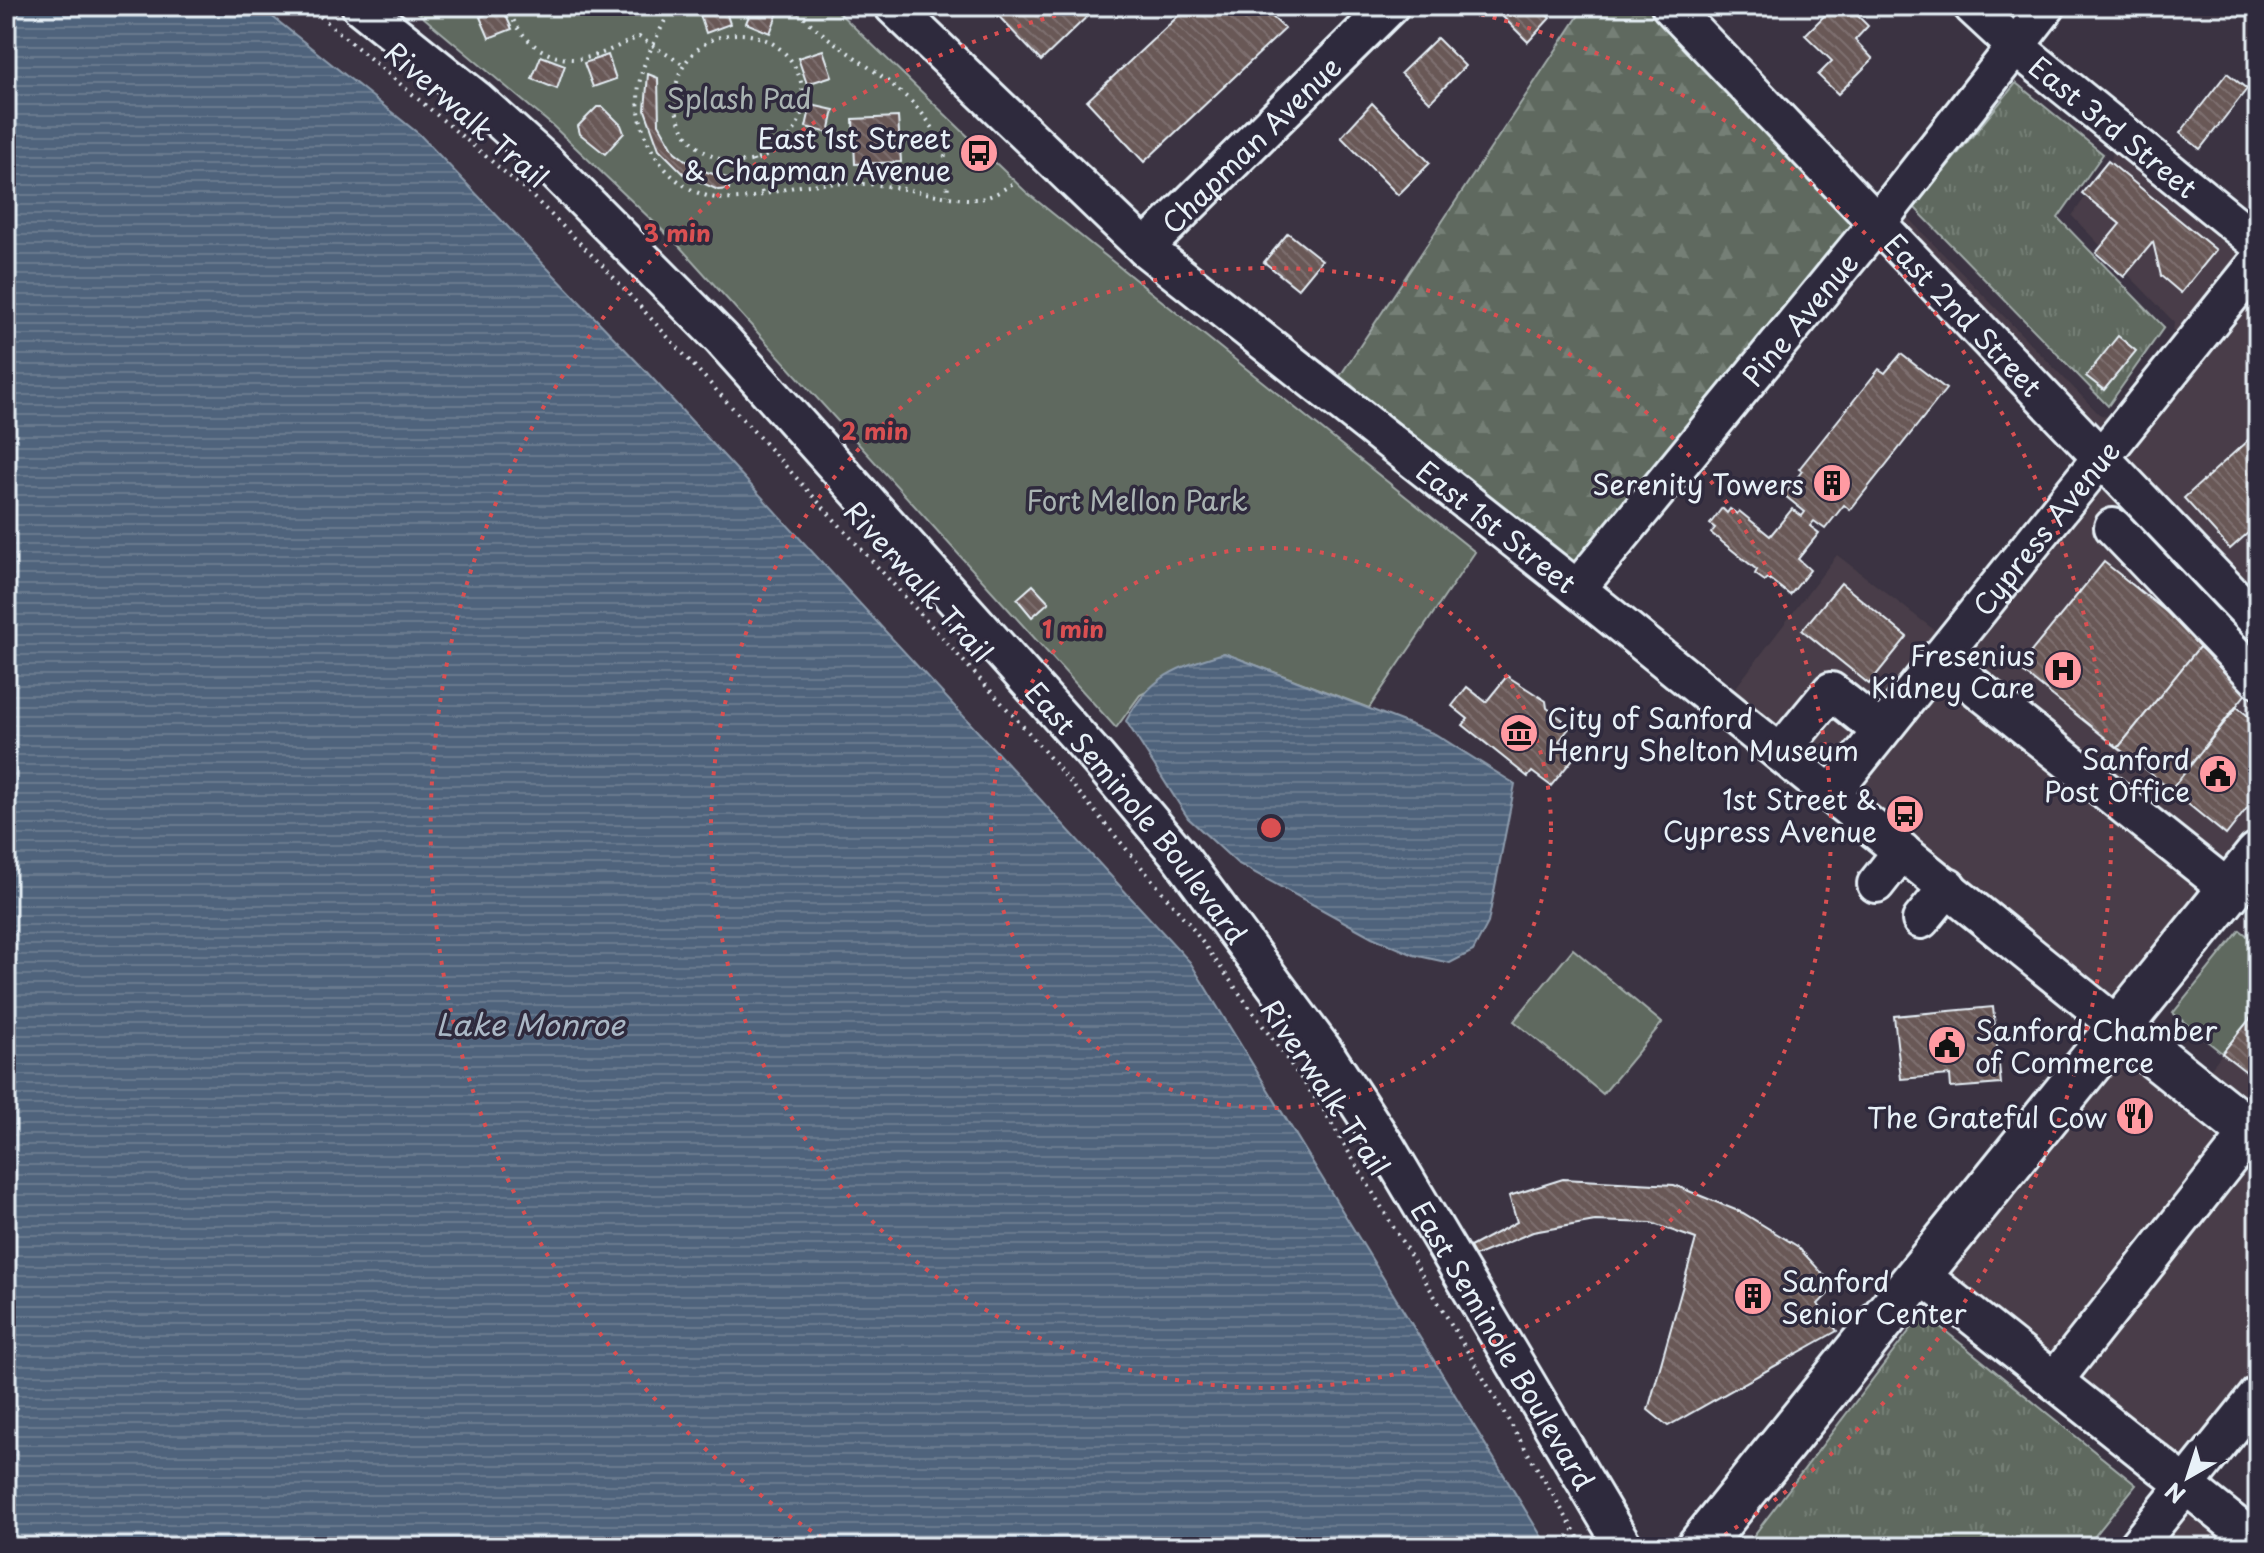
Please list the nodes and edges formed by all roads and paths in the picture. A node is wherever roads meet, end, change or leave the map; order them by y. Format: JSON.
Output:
{"nodes":[{"id":1,"x":308,"y":6,"type":"edge"},
{"id":2,"x":360,"y":6,"type":"edge"},
{"id":3,"x":507,"y":6,"type":"edge"},
{"id":4,"x":671,"y":6,"type":"edge"},
{"id":5,"x":793,"y":6,"type":"edge"},
{"id":6,"x":1390,"y":6,"type":"edge"},
{"id":7,"x":1670,"y":6,"type":"edge"},
{"id":8,"x":1972,"y":6,"type":"edge"},
{"id":9,"x":2047,"y":6,"type":"edge"},
{"id":10,"x":909,"y":11,"type":"edge"},
{"id":11,"x":2015,"y":46,"type":"junction"},
{"id":12,"x":652,"y":48,"type":"junction"},
{"id":13,"x":684,"y":65,"type":"junction"},
{"id":14,"x":753,"y":160,"type":"junction"},
{"id":15,"x":1016,"y":181,"type":"dead end"},
{"id":16,"x":763,"y":195,"type":"junction"},
{"id":17,"x":947,"y":195,"type":"junction"},
{"id":18,"x":1879,"y":221,"type":"junction"},
{"id":19,"x":2258,"y":243,"type":"edge"},
{"id":20,"x":1145,"y":248,"type":"junction"},
{"id":21,"x":2258,"y":262,"type":"edge"},
{"id":22,"x":2099,"y":458,"type":"junction"},
{"id":23,"x":2113,"y":527,"type":"dead end"},
{"id":24,"x":1577,"y":589,"type":"junction"},
{"id":25,"x":2253,"y":608,"type":"edge"},
{"id":26,"x":1939,"y":658,"type":"junction"},
{"id":27,"x":2258,"y":679,"type":"edge"},
{"id":28,"x":1881,"y":731,"type":"junction"},
{"id":29,"x":1780,"y":753,"type":"junction"},
{"id":30,"x":1831,"y":794,"type":"junction"},
{"id":31,"x":1902,"y":851,"type":"junction"},
{"id":32,"x":2258,"y":855,"type":"edge"},
{"id":33,"x":1876,"y":884,"type":"dead end"},
{"id":34,"x":1948,"y":887,"type":"junction"},
{"id":35,"x":2230,"y":890,"type":"junction"},
{"id":36,"x":1921,"y":920,"type":"dead end"},
{"id":37,"x":2119,"y":1027,"type":"junction"},
{"id":38,"x":2255,"y":1131,"type":"edge"},
{"id":39,"x":1921,"y":1275,"type":"junction"},
{"id":40,"x":2054,"y":1381,"type":"junction"},
{"id":41,"x":2258,"y":1395,"type":"edge"},
{"id":42,"x":2185,"y":1485,"type":"junction"},
{"id":43,"x":2258,"y":1543,"type":"edge"},
{"id":44,"x":1584,"y":1547,"type":"edge"},
{"id":45,"x":1624,"y":1547,"type":"edge"},
{"id":46,"x":1699,"y":1547,"type":"edge"},
{"id":47,"x":2136,"y":1547,"type":"edge"}],
"edges":[{"from":1,"to":44,"type":"path","name":"Riverwalk Trail"},
{"from":2,"to":45,"type":"street","name":"East Seminole Boulevard"},
{"from":3,"to":12,"type":"path"},
{"from":4,"to":12,"type":"path"},
{"from":5,"to":17,"type":"path"},
{"from":6,"to":20,"type":"street","name":"Chapman Avenue"},
{"from":7,"to":18,"type":"street","name":"East 2nd Street"},
{"from":8,"to":11,"type":"street","name":"East 3rd Street"},
{"from":9,"to":11,"type":"street","name":"Pine Avenue"},
{"from":10,"to":20,"type":"street","name":"East 1st Street"},
{"from":11,"to":18,"type":"street","name":"Pine Avenue"},
{"from":11,"to":19,"type":"street","name":"East 3rd Street"},
{"from":12,"to":13,"type":"path"},
{"from":12,"to":16,"type":"path"},
{"from":13,"to":14,"type":"path"},
{"from":13,"to":14,"type":"path"},
{"from":14,"to":16,"type":"path"},
{"from":15,"to":17,"type":"path"},
{"from":16,"to":17,"type":"path"},
{"from":18,"to":22,"type":"street","name":"East 2nd Street"},
{"from":18,"to":24,"type":"street","name":"Pine Avenue"},
{"from":20,"to":24,"type":"street","name":"East 1st Street"},
{"from":21,"to":22,"type":"street","name":"Cypress Avenue"},
{"from":22,"to":25,"type":"street","name":"East 2nd Street"},
{"from":22,"to":26,"type":"street","name":"Cypress Avenue"},
{"from":23,"to":27,"type":"street"},
{"from":24,"to":29,"type":"street","name":"East 1st Street"},
{"from":26,"to":28,"type":"street","name":"Cypress Avenue"},
{"from":26,"to":35,"type":"street"},
{"from":28,"to":29,"type":"street"},
{"from":28,"to":30,"type":"street","name":"Cypress Avenue"},
{"from":29,"to":30,"type":"street","name":"East 1st Street"},
{"from":30,"to":31,"type":"street","name":"East 1st Street"},
{"from":31,"to":33,"type":"street"},
{"from":31,"to":34,"type":"street","name":"East 1st Street"},
{"from":32,"to":35,"type":"main road"},
{"from":34,"to":36,"type":"street"},
{"from":34,"to":37,"type":"street","name":"East 1st Street"},
{"from":35,"to":37,"type":"main road"},
{"from":37,"to":38,"type":"main road"},
{"from":37,"to":39,"type":"main road"},
{"from":38,"to":40,"type":"street"},
{"from":39,"to":40,"type":"street"},
{"from":39,"to":46,"type":"main road"},
{"from":40,"to":42,"type":"street"},
{"from":41,"to":42,"type":"street"},
{"from":42,"to":43,"type":"street"},
{"from":42,"to":47,"type":"street"}]}
